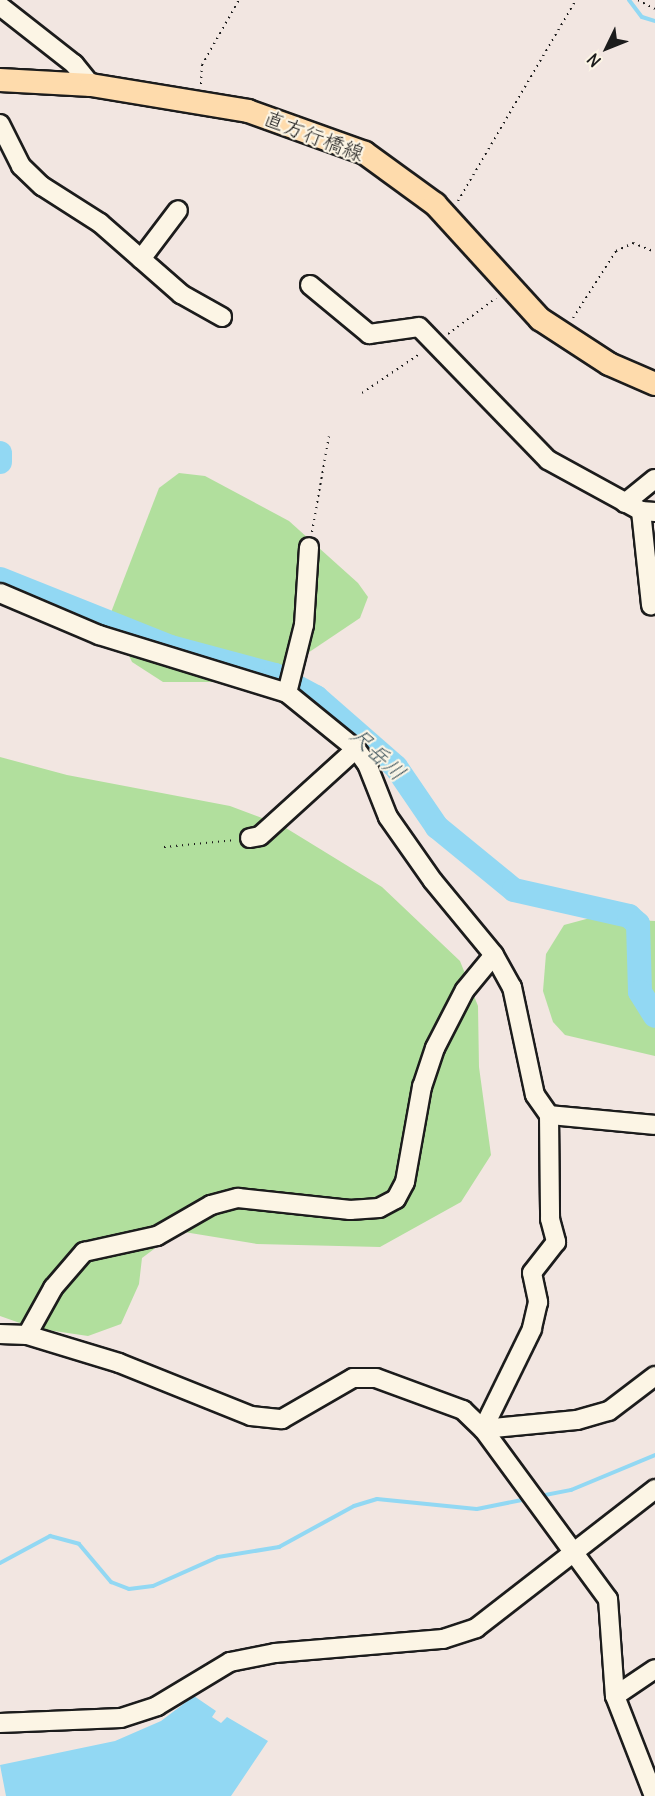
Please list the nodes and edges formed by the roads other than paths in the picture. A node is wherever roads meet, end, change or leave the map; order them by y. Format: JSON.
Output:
{"nodes":[{"id":1,"x":0,"y":6,"type":"edge"},
{"id":2,"x":0,"y":80,"type":"edge"},
{"id":3,"x":91,"y":85,"type":"junction"},
{"id":4,"x":0,"y":124,"type":"edge"},
{"id":5,"x":178,"y":210,"type":"dead end"},
{"id":6,"x":141,"y":259,"type":"junction"},
{"id":7,"x":310,"y":285,"type":"dead end"},
{"id":8,"x":222,"y":317,"type":"dead end"},
{"id":9,"x":655,"y":384,"type":"edge"},
{"id":10,"x":655,"y":479,"type":"edge"},
{"id":11,"x":640,"y":508,"type":"edge"},
{"id":12,"x":310,"y":550,"type":"road end"},
{"id":13,"x":0,"y":593,"type":"edge"},
{"id":14,"x":651,"y":605,"type":"dead end"},
{"id":15,"x":287,"y":693,"type":"junction"},
{"id":16,"x":356,"y":749,"type":"junction"},
{"id":17,"x":255,"y":837,"type":"road end"},
{"id":18,"x":494,"y":955,"type":"junction"},
{"id":19,"x":549,"y":1115,"type":"junction"},
{"id":20,"x":655,"y":1125,"type":"edge"},
{"id":21,"x":0,"y":1334,"type":"edge"},
{"id":22,"x":27,"y":1335,"type":"junction"},
{"id":23,"x":655,"y":1376,"type":"edge"},
{"id":24,"x":483,"y":1429,"type":"junction"},
{"id":25,"x":655,"y":1489,"type":"edge"},
{"id":26,"x":575,"y":1554,"type":"junction"},
{"id":27,"x":655,"y":1669,"type":"edge"},
{"id":28,"x":615,"y":1696,"type":"junction"},
{"id":29,"x":0,"y":1723,"type":"edge"},
{"id":30,"x":654,"y":1796,"type":"edge"}],
"edges":[{"from":1,"to":3,"type":"street"},
{"from":2,"to":3,"type":"main road","name":"直方行橋線"},
{"from":3,"to":9,"type":"main road","name":"直方行橋線"},
{"from":4,"to":6,"type":"street"},
{"from":5,"to":6,"type":"street"},
{"from":6,"to":8,"type":"street"},
{"from":7,"to":11,"type":"street"},
{"from":10,"to":11,"type":"street"},
{"from":11,"to":14,"type":"street"},
{"from":12,"to":15,"type":"street"},
{"from":13,"to":15,"type":"street"},
{"from":15,"to":16,"type":"street"},
{"from":16,"to":17,"type":"street"},
{"from":16,"to":18,"type":"street"},
{"from":18,"to":19,"type":"street"},
{"from":18,"to":22,"type":"street"},
{"from":19,"to":20,"type":"street"},
{"from":19,"to":24,"type":"street"},
{"from":21,"to":22,"type":"street"},
{"from":22,"to":24,"type":"street"},
{"from":23,"to":24,"type":"street"},
{"from":24,"to":26,"type":"street"},
{"from":25,"to":26,"type":"street"},
{"from":26,"to":28,"type":"street"},
{"from":26,"to":29,"type":"street"},
{"from":27,"to":28,"type":"street"},
{"from":28,"to":30,"type":"street"}]}
